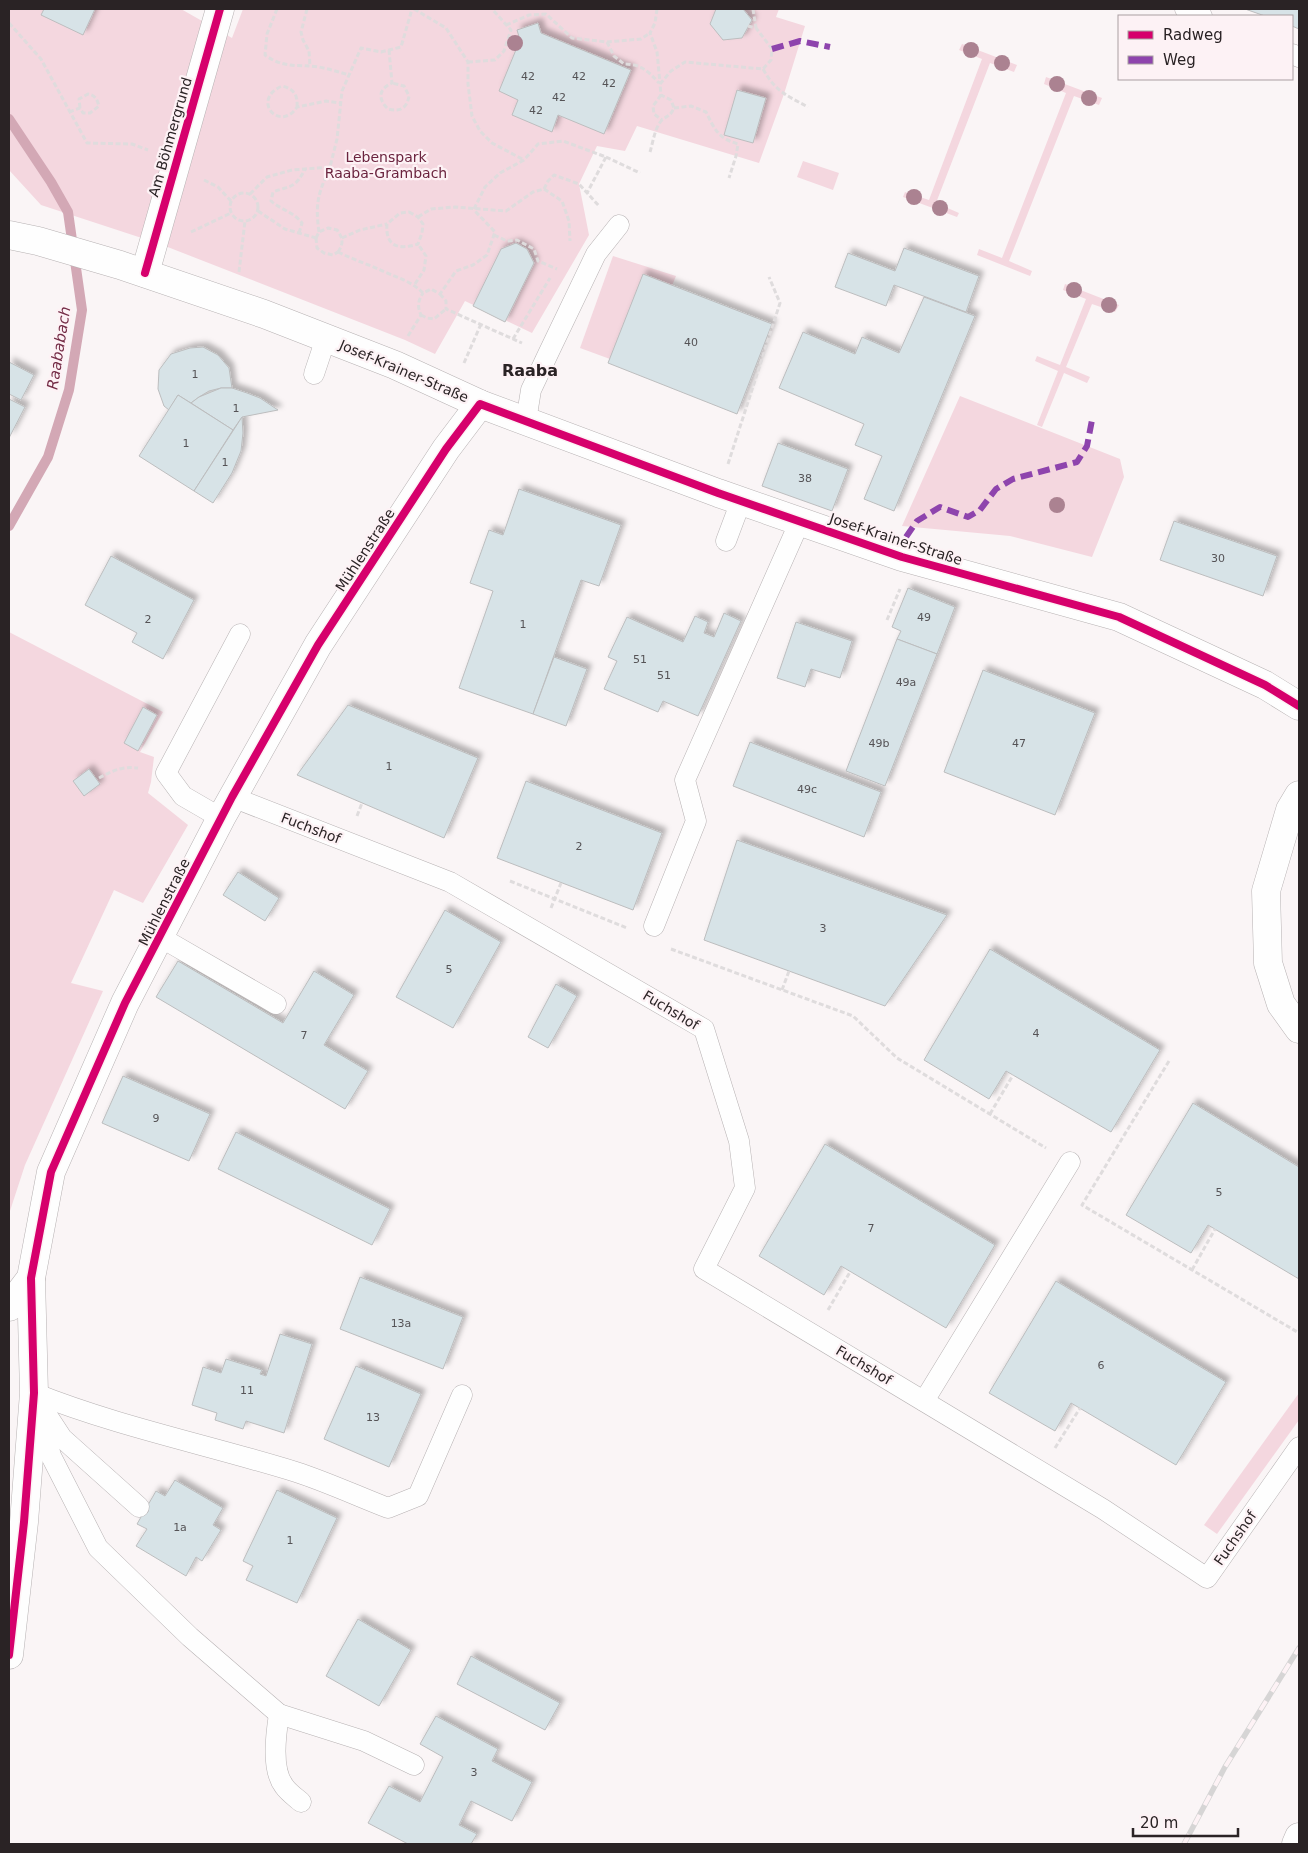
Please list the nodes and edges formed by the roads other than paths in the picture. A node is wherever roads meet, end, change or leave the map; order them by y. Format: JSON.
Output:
{"nodes":[{"id":1,"x":220,"y":9,"type":"edge"},
{"id":2,"x":1185,"y":9,"type":"edge"},
{"id":3,"x":1200,"y":15,"type":"edge"},
{"id":4,"x":619,"y":225,"type":"road end"},
{"id":5,"x":9,"y":235,"type":"edge"},
{"id":6,"x":133,"y":269,"type":"junction"},
{"id":7,"x":326,"y":338,"type":"junction"},
{"id":8,"x":314,"y":374,"type":"dead end"},
{"id":9,"x":480,"y":404,"type":"junction"},
{"id":10,"x":526,"y":421,"type":"junction"},
{"id":11,"x":729,"y":497,"type":"junction"},
{"id":12,"x":800,"y":521,"type":"junction"},
{"id":13,"x":726,"y":541,"type":"dead end"},
{"id":14,"x":240,"y":634,"type":"dead end"},
{"id":15,"x":1299,"y":706,"type":"edge"},
{"id":16,"x":1299,"y":795,"type":"edge"},
{"id":17,"x":226,"y":808,"type":"junction"},
{"id":18,"x":652,"y":931,"type":"road end"},
{"id":19,"x":160,"y":937,"type":"junction"},
{"id":20,"x":276,"y":1004,"type":"dead end"},
{"id":21,"x":1299,"y":1029,"type":"edge"},
{"id":22,"x":1070,"y":1162,"type":"road end"},
{"id":23,"x":31,"y":1278,"type":"junction"},
{"id":24,"x":9,"y":1307,"type":"edge"},
{"id":25,"x":34,"y":1393,"type":"junction"},
{"id":26,"x":462,"y":1395,"type":"dead end"},
{"id":27,"x":924,"y":1401,"type":"junction"},
{"id":28,"x":1299,"y":1447,"type":"edge"},
{"id":29,"x":139,"y":1507,"type":"dead end"},
{"id":30,"x":9,"y":1655,"type":"edge"},
{"id":31,"x":279,"y":1714,"type":"junction"},
{"id":32,"x":414,"y":1766,"type":"dead end"},
{"id":33,"x":301,"y":1802,"type":"dead end"},
{"id":34,"x":1299,"y":1837,"type":"edge"},
{"id":35,"x":1296,"y":1844,"type":"edge"}],
"edges":[{"from":1,"to":6,"type":"street","name":"Am Böhmergrund"},
{"from":2,"to":3,"type":"lane"},
{"from":4,"to":10,"type":"lane"},
{"from":5,"to":6,"type":"street","name":"Josef-Krainer-Straße"},
{"from":6,"to":7,"type":"street","name":"Josef-Krainer-Straße"},
{"from":7,"to":8,"type":"lane"},
{"from":7,"to":9,"type":"street","name":"Josef-Krainer-Straße"},
{"from":9,"to":10,"type":"street","name":"Josef-Krainer-Straße"},
{"from":9,"to":17,"type":"street","name":"Mühlenstraße"},
{"from":10,"to":11,"type":"street","name":"Josef-Krainer-Straße"},
{"from":11,"to":12,"type":"street","name":"Josef-Krainer-Straße"},
{"from":11,"to":13,"type":"lane"},
{"from":12,"to":15,"type":"street","name":"Josef-Krainer-Straße"},
{"from":12,"to":18,"type":"lane"},
{"from":14,"to":17,"type":"lane"},
{"from":16,"to":21,"type":"street"},
{"from":17,"to":19,"type":"street","name":"Mühlenstraße"},
{"from":17,"to":27,"type":"lane","name":"Fuchshof"},
{"from":19,"to":20,"type":"lane"},
{"from":19,"to":23,"type":"street","name":"Mühlenstraße"},
{"from":22,"to":27,"type":"lane"},
{"from":23,"to":24,"type":"street"},
{"from":23,"to":25,"type":"street","name":"Mühlenstraße"},
{"from":25,"to":26,"type":"lane"},
{"from":25,"to":29,"type":"lane"},
{"from":25,"to":30,"type":"street","name":"Mühlenstraße"},
{"from":25,"to":31,"type":"lane"},
{"from":27,"to":28,"type":"lane","name":"Fuchshof"},
{"from":31,"to":32,"type":"lane"},
{"from":31,"to":33,"type":"lane"},
{"from":34,"to":35,"type":"street"}]}
